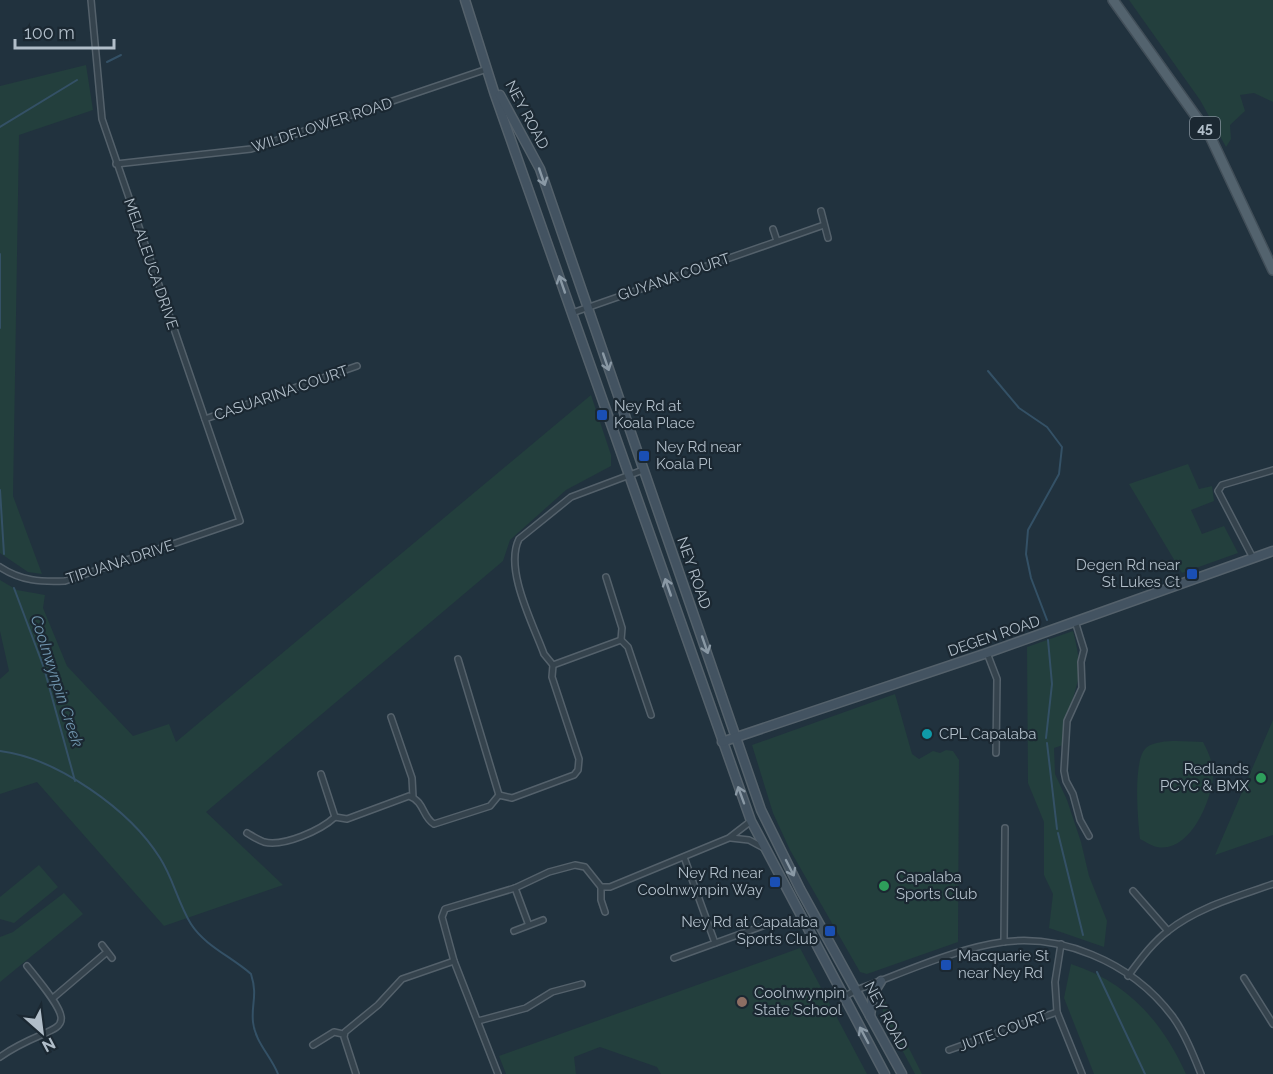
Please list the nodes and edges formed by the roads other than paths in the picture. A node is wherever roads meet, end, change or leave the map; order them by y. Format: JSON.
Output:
{"nodes":[{"id":1,"x":91,"y":0,"type":"edge"},
{"id":2,"x":465,"y":0,"type":"edge"},
{"id":3,"x":1113,"y":0,"type":"edge"},
{"id":4,"x":488,"y":69,"type":"junction"},
{"id":5,"x":116,"y":164,"type":"junction"},
{"id":6,"x":821,"y":212,"type":"dead end"},
{"id":7,"x":824,"y":225,"type":"junction"},
{"id":8,"x":773,"y":230,"type":"dead end"},
{"id":9,"x":828,"y":238,"type":"dead end"},
{"id":10,"x":777,"y":241,"type":"junction"},
{"id":11,"x":1273,"y":270,"type":"edge"},
{"id":12,"x":587,"y":307,"type":"junction"},
{"id":13,"x":572,"y":313,"type":"junction"},
{"id":14,"x":357,"y":366,"type":"dead end"},
{"id":15,"x":205,"y":419,"type":"junction"},
{"id":16,"x":643,"y":470,"type":"junction"},
{"id":17,"x":1273,"y":470,"type":"edge"},
{"id":18,"x":629,"y":475,"type":"junction"},
{"id":19,"x":240,"y":521,"type":"joint"},
{"id":20,"x":1273,"y":551,"type":"edge"},
{"id":21,"x":1253,"y":558,"type":"junction"},
{"id":22,"x":0,"y":567,"type":"edge"},
{"id":23,"x":606,"y":577,"type":"dead end"},
{"id":24,"x":1075,"y":621,"type":"junction"},
{"id":25,"x":621,"y":640,"type":"junction"},
{"id":26,"x":987,"y":653,"type":"junction"},
{"id":27,"x":458,"y":659,"type":"dead end"},
{"id":28,"x":553,"y":665,"type":"junction"},
{"id":29,"x":651,"y":715,"type":"dead end"},
{"id":30,"x":391,"y":717,"type":"dead end"},
{"id":31,"x":736,"y":736,"type":"junction"},
{"id":32,"x":722,"y":742,"type":"junction"},
{"id":33,"x":996,"y":753,"type":"dead end"},
{"id":34,"x":321,"y":774,"type":"dead end"},
{"id":35,"x":499,"y":795,"type":"junction"},
{"id":36,"x":413,"y":797,"type":"junction"},
{"id":37,"x":335,"y":818,"type":"junction"},
{"id":38,"x":751,"y":821,"type":"junction"},
{"id":39,"x":1005,"y":828,"type":"dead end"},
{"id":40,"x":247,"y":833,"type":"dead end"},
{"id":41,"x":1089,"y":836,"type":"dead end"},
{"id":42,"x":729,"y":838,"type":"junction"},
{"id":43,"x":764,"y":848,"type":"junction"},
{"id":44,"x":684,"y":857,"type":"junction"},
{"id":45,"x":1273,"y":884,"type":"edge"},
{"id":46,"x":601,"y":887,"type":"junction"},
{"id":47,"x":515,"y":888,"type":"junction"},
{"id":48,"x":1133,"y":891,"type":"dead end"},
{"id":49,"x":605,"y":912,"type":"dead end"},
{"id":50,"x":543,"y":920,"type":"dead end"},
{"id":51,"x":528,"y":923,"type":"junction"},
{"id":52,"x":768,"y":924,"type":"dead end"},
{"id":53,"x":514,"y":931,"type":"dead end"},
{"id":54,"x":1168,"y":931,"type":"junction"},
{"id":55,"x":1004,"y":942,"type":"junction"},
{"id":56,"x":715,"y":944,"type":"junction"},
{"id":57,"x":1061,"y":944,"type":"junction"},
{"id":58,"x":102,"y":945,"type":"dead end"},
{"id":59,"x":107,"y":952,"type":"junction"},
{"id":60,"x":112,"y":958,"type":"dead end"},
{"id":61,"x":674,"y":958,"type":"dead end"},
{"id":62,"x":454,"y":961,"type":"junction"},
{"id":63,"x":27,"y":966,"type":"dead end"},
{"id":64,"x":1128,"y":976,"type":"junction"},
{"id":65,"x":1244,"y":978,"type":"dead end"},
{"id":66,"x":881,"y":981,"type":"junction"},
{"id":67,"x":582,"y":984,"type":"dead end"},
{"id":68,"x":856,"y":990,"type":"junction"},
{"id":69,"x":844,"y":997,"type":"junction"},
{"id":70,"x":53,"y":998,"type":"junction"},
{"id":71,"x":1057,"y":1012,"type":"junction"},
{"id":72,"x":870,"y":1017,"type":"junction"},
{"id":73,"x":478,"y":1021,"type":"junction"},
{"id":74,"x":1273,"y":1024,"type":"edge"},
{"id":75,"x":343,"y":1034,"type":"junction"},
{"id":76,"x":313,"y":1044,"type":"dead end"},
{"id":77,"x":0,"y":1047,"type":"edge"},
{"id":78,"x":949,"y":1050,"type":"dead end"},
{"id":79,"x":2,"y":1055,"type":"edge"},
{"id":80,"x":356,"y":1074,"type":"edge"},
{"id":81,"x":498,"y":1074,"type":"edge"},
{"id":82,"x":885,"y":1074,"type":"edge"},
{"id":83,"x":902,"y":1074,"type":"edge"},
{"id":84,"x":1082,"y":1074,"type":"edge"},
{"id":85,"x":1202,"y":1074,"type":"edge"}],
"edges":[{"from":1,"to":5,"type":"street","name":"MELALEUCA DRIVE"},
{"from":2,"to":4,"type":"main road","name":"NEY ROAD"},
{"from":3,"to":11,"type":"main road","number":"45"},
{"from":4,"to":5,"type":"street","name":"WILDFLOWER ROAD"},
{"from":4,"to":12,"type":"main road","name":"NEY ROAD","one_way":true},
{"from":13,"to":4,"type":"main road","name":"NEY ROAD","one_way":true},
{"from":5,"to":15,"type":"street","name":"MELALEUCA DRIVE"},
{"from":6,"to":7,"type":"street"},
{"from":7,"to":9,"type":"street"},
{"from":7,"to":10,"type":"street","name":"GUYANA COURT"},
{"from":8,"to":10,"type":"street"},
{"from":10,"to":12,"type":"street","name":"GUYANA COURT"},
{"from":12,"to":13,"type":"street","name":"GUYANA COURT"},
{"from":12,"to":16,"type":"main road","name":"NEY ROAD","one_way":true},
{"from":13,"to":18,"type":"main road","name":"NEY ROAD"},
{"from":14,"to":15,"type":"street","name":"CASUARINA COURT"},
{"from":15,"to":19,"type":"street","name":"MELALEUCA DRIVE"},
{"from":16,"to":18,"type":"street"},
{"from":16,"to":31,"type":"main road","name":"NEY ROAD","one_way":true},
{"from":17,"to":21,"type":"street"},
{"from":18,"to":28,"type":"street"},
{"from":32,"to":18,"type":"main road","name":"NEY ROAD","one_way":true},
{"from":19,"to":22,"type":"street","name":"TIPUANA DRIVE"},
{"from":20,"to":21,"type":"main road","name":"DEGEN ROAD"},
{"from":21,"to":24,"type":"main road","name":"DEGEN ROAD"},
{"from":23,"to":25,"type":"street"},
{"from":24,"to":26,"type":"main road","name":"DEGEN ROAD"},
{"from":24,"to":41,"type":"street"},
{"from":25,"to":28,"type":"street"},
{"from":25,"to":29,"type":"street"},
{"from":26,"to":31,"type":"main road","name":"DEGEN ROAD"},
{"from":26,"to":33,"type":"street"},
{"from":27,"to":35,"type":"street"},
{"from":28,"to":35,"type":"street"},
{"from":30,"to":36,"type":"street"},
{"from":31,"to":32,"type":"main road","name":"DEGEN ROAD"},
{"from":31,"to":68,"type":"main road","name":"NEY ROAD","one_way":true},
{"from":38,"to":32,"type":"main road","name":"NEY ROAD","one_way":true},
{"from":34,"to":37,"type":"street"},
{"from":35,"to":36,"type":"street"},
{"from":36,"to":37,"type":"street"},
{"from":37,"to":40,"type":"street"},
{"from":38,"to":42,"type":"street"},
{"from":38,"to":43,"type":"main road","name":"NEY ROAD"},
{"from":39,"to":55,"type":"street"},
{"from":42,"to":43,"type":"street"},
{"from":42,"to":44,"type":"street"},
{"from":43,"to":69,"type":"main road","name":"NEY ROAD"},
{"from":44,"to":46,"type":"street"},
{"from":44,"to":56,"type":"street"},
{"from":45,"to":54,"type":"street"},
{"from":46,"to":47,"type":"street"},
{"from":46,"to":49,"type":"street"},
{"from":47,"to":51,"type":"street"},
{"from":47,"to":62,"type":"street"},
{"from":48,"to":54,"type":"street"},
{"from":50,"to":51,"type":"street"},
{"from":51,"to":53,"type":"street"},
{"from":52,"to":56,"type":"street"},
{"from":54,"to":64,"type":"street"},
{"from":55,"to":57,"type":"street"},
{"from":55,"to":66,"type":"street"},
{"from":56,"to":61,"type":"street"},
{"from":57,"to":64,"type":"street"},
{"from":57,"to":71,"type":"street"},
{"from":58,"to":59,"type":"street"},
{"from":59,"to":60,"type":"street"},
{"from":59,"to":70,"type":"street"},
{"from":62,"to":73,"type":"street"},
{"from":62,"to":75,"type":"street"},
{"from":63,"to":70,"type":"street"},
{"from":64,"to":85,"type":"street"},
{"from":65,"to":74,"type":"street"},
{"from":66,"to":68,"type":"street"},
{"from":66,"to":72,"type":"main road"},
{"from":67,"to":73,"type":"street"},
{"from":68,"to":69,"type":"street"},
{"from":68,"to":72,"type":"main road","name":"NEY ROAD"},
{"from":82,"to":69,"type":"main road","name":"NEY ROAD","one_way":true},
{"from":70,"to":79,"type":"street"},
{"from":71,"to":78,"type":"street","name":"JUTE COURT"},
{"from":71,"to":84,"type":"street"},
{"from":72,"to":83,"type":"main road","name":"NEY ROAD"},
{"from":73,"to":81,"type":"street"},
{"from":75,"to":76,"type":"street"},
{"from":75,"to":80,"type":"street"},
{"from":77,"to":79,"type":"street"}]}
